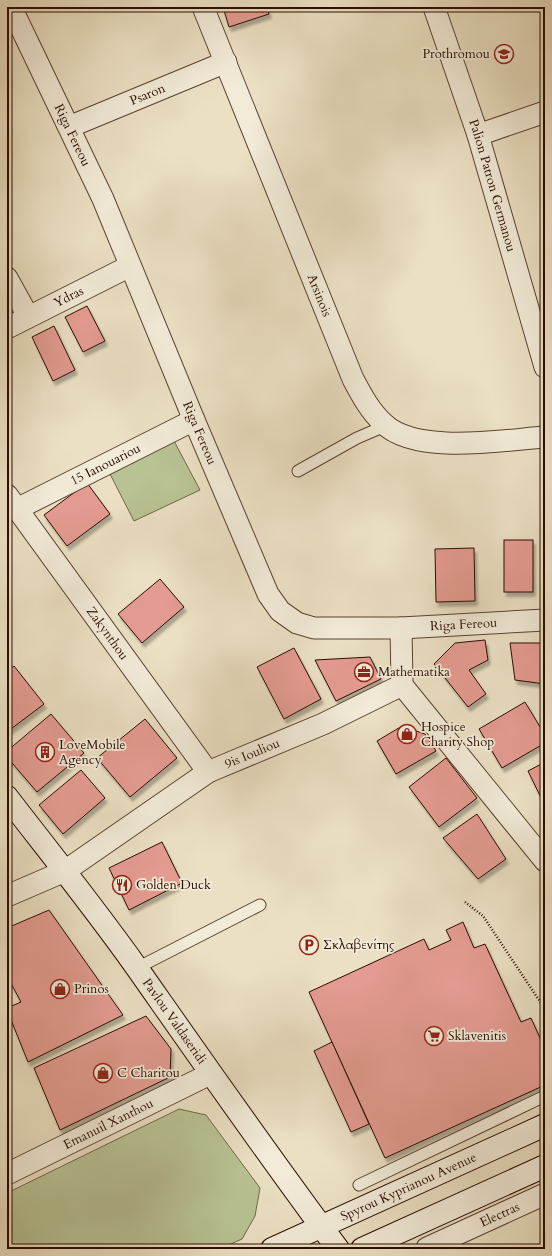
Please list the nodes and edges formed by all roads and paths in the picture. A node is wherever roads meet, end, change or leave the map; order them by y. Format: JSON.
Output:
{"nodes":[{"id":1,"x":11,"y":7,"type":"edge"},
{"id":2,"x":203,"y":7,"type":"edge"},
{"id":3,"x":434,"y":7,"type":"edge"},
{"id":4,"x":226,"y":62,"type":"junction"},
{"id":5,"x":545,"y":112,"type":"edge"},
{"id":6,"x":69,"y":127,"type":"junction"},
{"id":7,"x":478,"y":135,"type":"junction"},
{"id":8,"x":130,"y":266,"type":"junction"},
{"id":9,"x":7,"y":278,"type":"edge"},
{"id":10,"x":28,"y":316,"type":"junction"},
{"id":11,"x":7,"y":328,"type":"edge"},
{"id":12,"x":545,"y":367,"type":"edge"},
{"id":13,"x":194,"y":420,"type":"junction"},
{"id":14,"x":385,"y":426,"type":"junction"},
{"id":15,"x":545,"y":437,"type":"edge"},
{"id":16,"x":298,"y":470,"type":"dead end"},
{"id":17,"x":12,"y":502,"type":"edge"},
{"id":18,"x":545,"y":620,"type":"edge"},
{"id":19,"x":401,"y":628,"type":"junction"},
{"id":20,"x":402,"y":685,"type":"junction"},
{"id":21,"x":208,"y":772,"type":"junction"},
{"id":22,"x":7,"y":797,"type":"edge"},
{"id":23,"x":545,"y":861,"type":"edge"},
{"id":24,"x":65,"y":871,"type":"junction"},
{"id":25,"x":7,"y":896,"type":"edge"},
{"id":26,"x":464,"y":902,"type":"dead end"},
{"id":27,"x":260,"y":905,"type":"dead end"},
{"id":28,"x":137,"y":968,"type":"junction"},
{"id":29,"x":545,"y":1009,"type":"edge"},
{"id":30,"x":210,"y":1074,"type":"junction"},
{"id":31,"x":545,"y":1096,"type":"edge"},
{"id":32,"x":545,"y":1125,"type":"edge"},
{"id":33,"x":545,"y":1166,"type":"edge"},
{"id":34,"x":7,"y":1174,"type":"edge"},
{"id":35,"x":359,"y":1184,"type":"dead end"},
{"id":36,"x":545,"y":1194,"type":"edge"},
{"id":37,"x":321,"y":1227,"type":"junction"},
{"id":38,"x":458,"y":1242,"type":"edge"},
{"id":39,"x":427,"y":1248,"type":"dead end"},
{"id":40,"x":272,"y":1249,"type":"edge"},
{"id":41,"x":338,"y":1249,"type":"edge"},
{"id":42,"x":362,"y":1249,"type":"edge"}],
"edges":[{"from":1,"to":6,"type":"street","name":"Riga Fereou"},
{"from":2,"to":4,"type":"street","name":"Arsinois"},
{"from":3,"to":7,"type":"street","name":"Palion Patron Germanou"},
{"from":4,"to":6,"type":"street","name":"Psaron"},
{"from":4,"to":14,"type":"street","name":"Arsinois"},
{"from":5,"to":7,"type":"street"},
{"from":6,"to":8,"type":"street","name":"Riga Fereou"},
{"from":7,"to":12,"type":"street","name":"Palion Patron Germanou"},
{"from":8,"to":10,"type":"street","name":"Ydras"},
{"from":8,"to":13,"type":"street","name":"Riga Fereou"},
{"from":9,"to":10,"type":"street"},
{"from":10,"to":11,"type":"street","name":"Ydras"},
{"from":13,"to":17,"type":"street","name":"15 Ianouariou"},
{"from":13,"to":19,"type":"street","name":"Riga Fereou"},
{"from":14,"to":15,"type":"street","name":"Arsinois"},
{"from":14,"to":16,"type":"lane"},
{"from":17,"to":21,"type":"street","name":"Zakynthou"},
{"from":18,"to":19,"type":"street","name":"Riga Fereou"},
{"from":19,"to":20,"type":"street"},
{"from":20,"to":21,"type":"street","name":"9is Iouliou"},
{"from":20,"to":23,"type":"street"},
{"from":21,"to":24,"type":"street","name":"9is Iouliou"},
{"from":22,"to":24,"type":"street","name":"Pavlou Valdaseridi"},
{"from":24,"to":25,"type":"street","name":"9is Iouliou"},
{"from":24,"to":28,"type":"street","name":"Pavlou Valdaseridi"},
{"from":26,"to":29,"type":"path"},
{"from":27,"to":28,"type":"lane"},
{"from":28,"to":30,"type":"street","name":"Pavlou Valdaseridi"},
{"from":30,"to":34,"type":"street","name":"Emanuil Xanthou"},
{"from":30,"to":37,"type":"street","name":"Pavlou Valdaseridi"},
{"from":31,"to":35,"type":"lane"},
{"from":32,"to":37,"type":"street","name":"Spyrou Kyprianou Avenue"},
{"from":33,"to":42,"type":"street"},
{"from":36,"to":38,"type":"street","name":"Electras"},
{"from":37,"to":40,"type":"street","name":"Spyrou Kyprianou Avenue"},
{"from":37,"to":41,"type":"street","name":"Pavlou Valdaseridi"},
{"from":38,"to":39,"type":"street","name":"Electras"}]}
